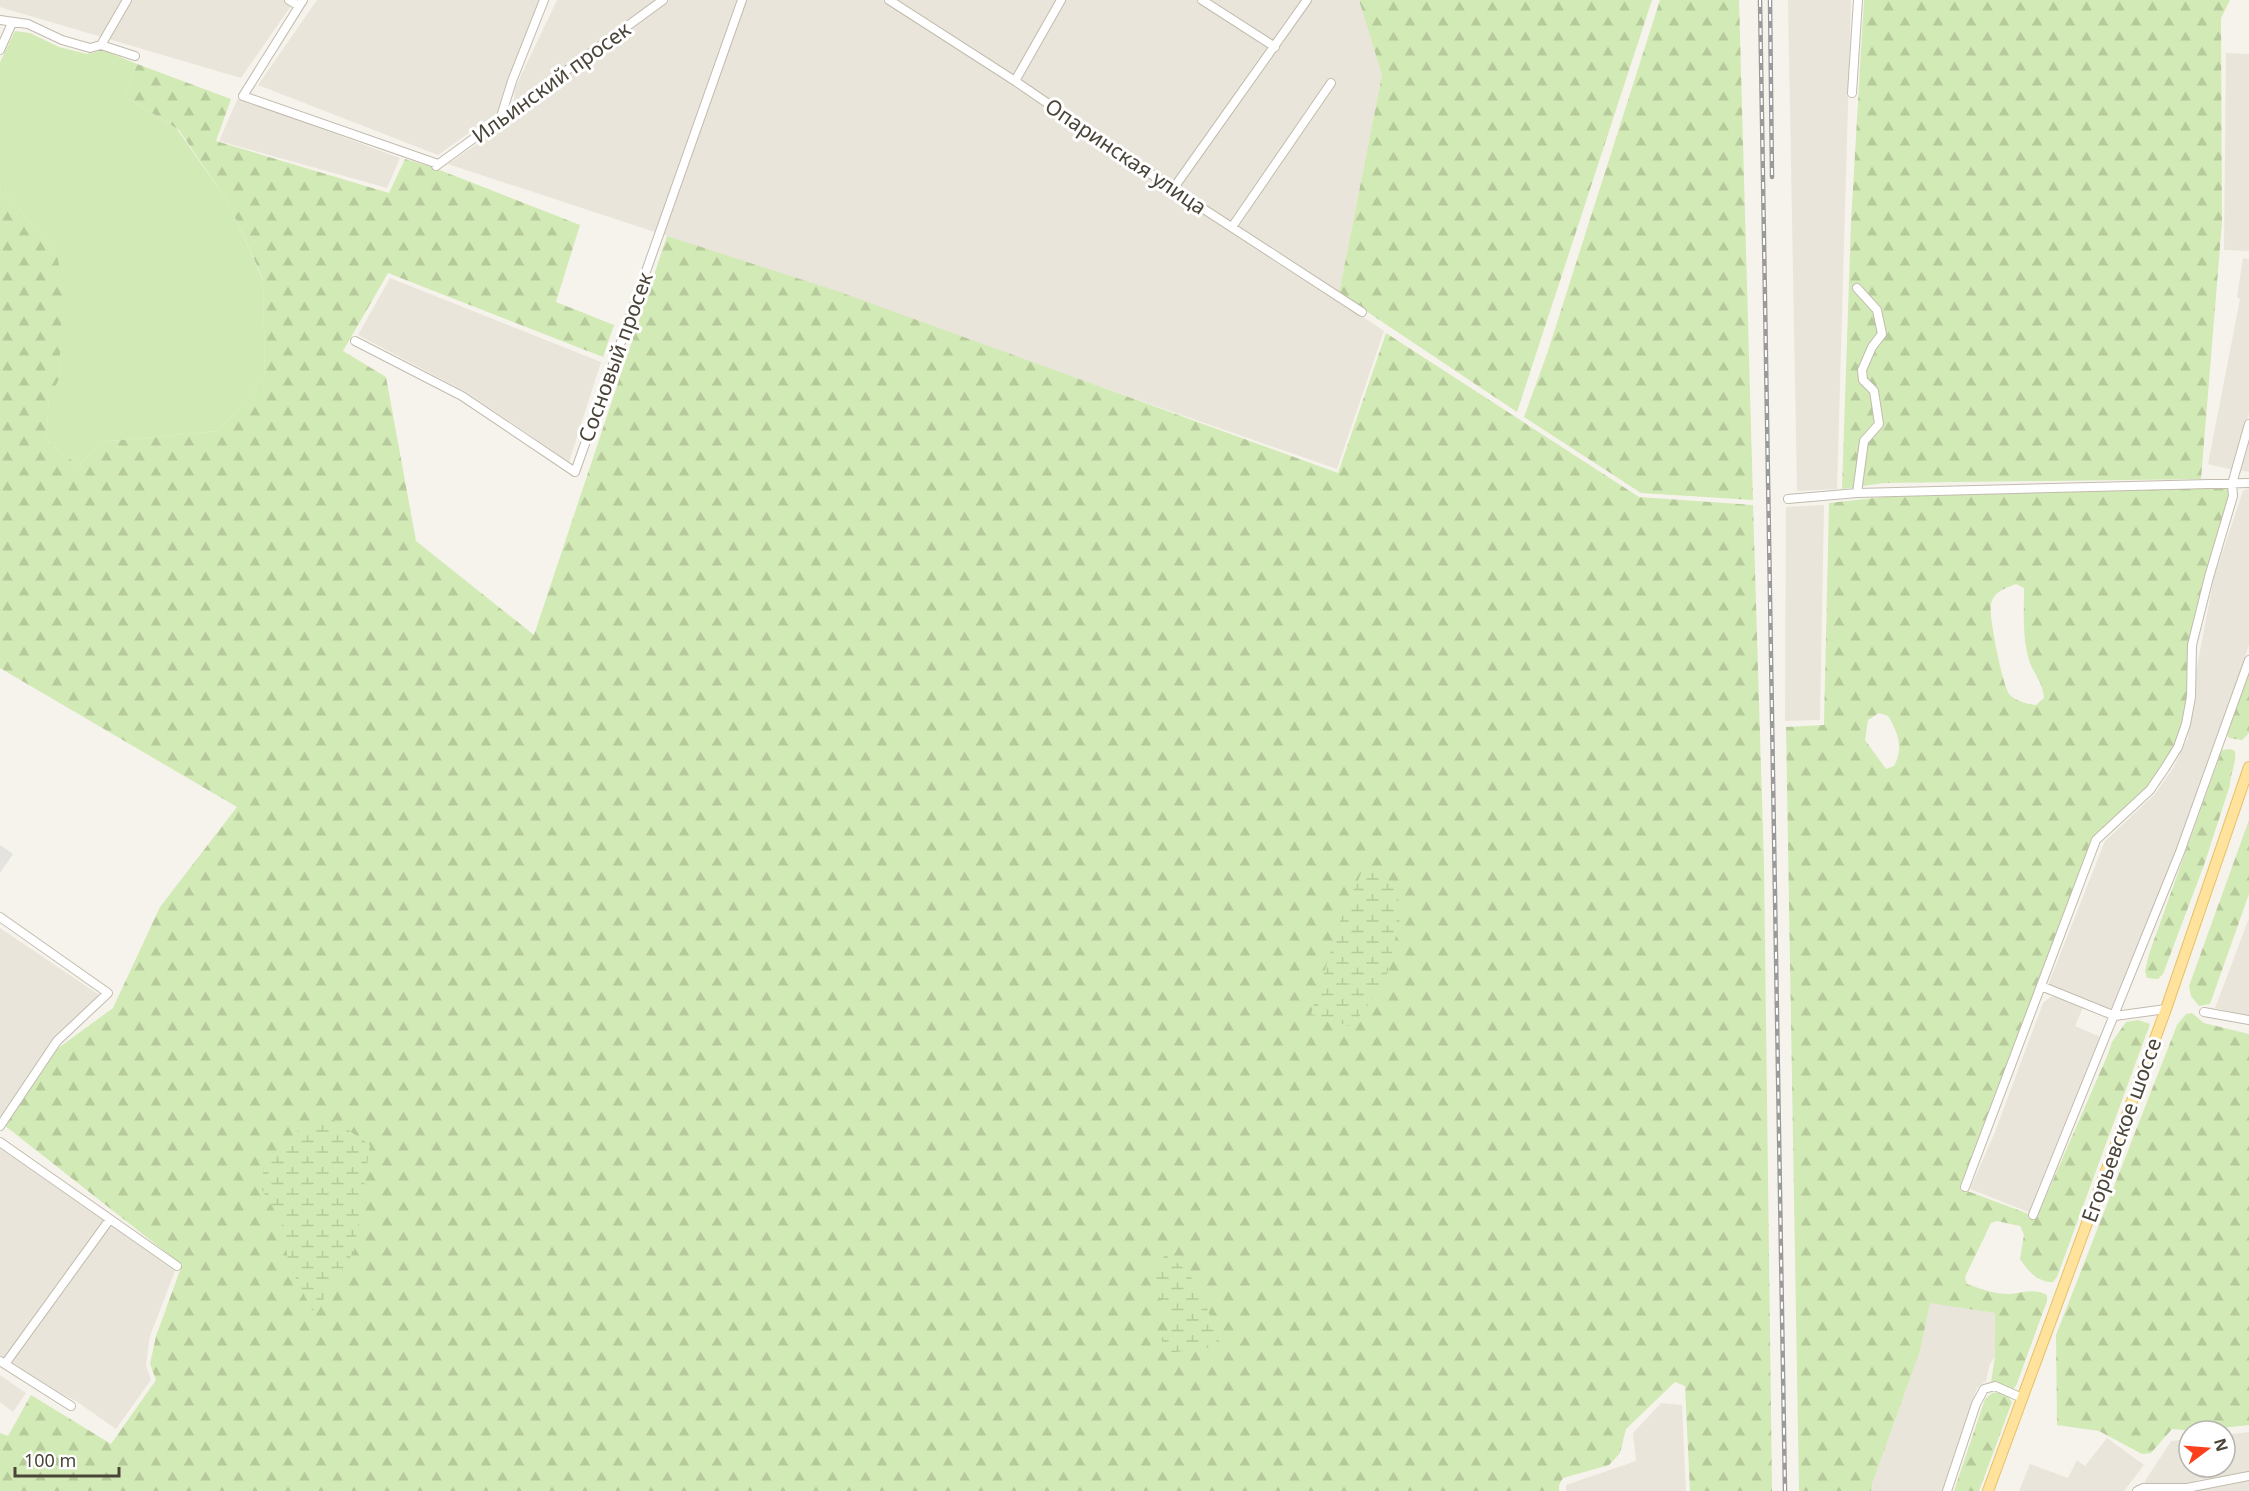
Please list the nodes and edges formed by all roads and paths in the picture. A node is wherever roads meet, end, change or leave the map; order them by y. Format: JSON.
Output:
{"nodes":[{"id":1,"x":127,"y":0,"type":"edge"},
{"id":2,"x":289,"y":0,"type":"edge"},
{"id":3,"x":544,"y":0,"type":"edge"},
{"id":4,"x":663,"y":0,"type":"edge"},
{"id":5,"x":741,"y":0,"type":"edge"},
{"id":6,"x":889,"y":0,"type":"edge"},
{"id":7,"x":1061,"y":0,"type":"edge"},
{"id":8,"x":1202,"y":0,"type":"edge"},
{"id":9,"x":1307,"y":0,"type":"edge"},
{"id":10,"x":1858,"y":0,"type":"edge"},
{"id":11,"x":301,"y":3,"type":"edge"},
{"id":12,"x":0,"y":20,"type":"edge"},
{"id":13,"x":12,"y":23,"type":"junction"},
{"id":14,"x":101,"y":45,"type":"junction"},
{"id":15,"x":1275,"y":46,"type":"junction"},
{"id":16,"x":0,"y":50,"type":"edge"},
{"id":17,"x":135,"y":56,"type":"dead end"},
{"id":18,"x":1015,"y":81,"type":"junction"},
{"id":19,"x":1331,"y":83,"type":"dead end"},
{"id":20,"x":1852,"y":93,"type":"dead end"},
{"id":21,"x":500,"y":120,"type":"junction"},
{"id":22,"x":1173,"y":189,"type":"junction"},
{"id":23,"x":1232,"y":227,"type":"junction"},
{"id":24,"x":1857,"y":288,"type":"dead end"},
{"id":25,"x":1362,"y":312,"type":"dead end"},
{"id":26,"x":355,"y":341,"type":"dead end"},
{"id":27,"x":2249,"y":424,"type":"edge"},
{"id":28,"x":2232,"y":483,"type":"junction"},
{"id":29,"x":2249,"y":483,"type":"edge"},
{"id":30,"x":1857,"y":493,"type":"junction"},
{"id":31,"x":1788,"y":499,"type":"dead end"},
{"id":32,"x":2249,"y":660,"type":"edge"},
{"id":33,"x":2249,"y":767,"type":"edge"},
{"id":34,"x":0,"y":917,"type":"edge"},
{"id":35,"x":2041,"y":986,"type":"junction"},
{"id":36,"x":2166,"y":1009,"type":"junction"},
{"id":37,"x":2204,"y":1012,"type":"dead end"},
{"id":38,"x":2115,"y":1016,"type":"junction"},
{"id":39,"x":2249,"y":1020,"type":"edge"},
{"id":40,"x":0,"y":1126,"type":"edge"},
{"id":41,"x":0,"y":1142,"type":"edge"},
{"id":42,"x":1965,"y":1187,"type":"dead end"},
{"id":43,"x":2033,"y":1215,"type":"dead end"},
{"id":44,"x":110,"y":1219,"type":"junction"},
{"id":45,"x":177,"y":1266,"type":"dead end"},
{"id":46,"x":2,"y":1363,"type":"edge"},
{"id":47,"x":2022,"y":1398,"type":"junction"},
{"id":48,"x":71,"y":1406,"type":"dead end"},
{"id":49,"x":2249,"y":1476,"type":"edge"},
{"id":50,"x":2188,"y":1490,"type":"edge"},
{"id":51,"x":1947,"y":1491,"type":"edge"},
{"id":52,"x":1988,"y":1491,"type":"edge"},
{"id":53,"x":2137,"y":1491,"type":"edge"}],
"edges":[{"from":1,"to":14,"type":"street"},
{"from":2,"to":11,"type":"street"},
{"from":3,"to":21,"type":"street"},
{"from":4,"to":21,"type":"street","name":"Ильинский просек"},
{"from":5,"to":26,"type":"street","name":"Сосновый просек"},
{"from":6,"to":18,"type":"street","name":"Опаринская улица"},
{"from":7,"to":18,"type":"street"},
{"from":8,"to":15,"type":"street"},
{"from":9,"to":15,"type":"street"},
{"from":10,"to":20,"type":"street"},
{"from":11,"to":21,"type":"street","name":"Ильинский просек"},
{"from":12,"to":13,"type":"street"},
{"from":13,"to":14,"type":"street"},
{"from":13,"to":16,"type":"street"},
{"from":14,"to":17,"type":"street"},
{"from":15,"to":22,"type":"street"},
{"from":18,"to":22,"type":"street","name":"Опаринская улица"},
{"from":19,"to":23,"type":"street"},
{"from":22,"to":23,"type":"street","name":"Опаринская улица"},
{"from":23,"to":25,"type":"street","name":"Опаринская улица"},
{"from":24,"to":30,"type":"street"},
{"from":27,"to":28,"type":"street"},
{"from":28,"to":29,"type":"street"},
{"from":28,"to":30,"type":"street"},
{"from":28,"to":35,"type":"street"},
{"from":30,"to":31,"type":"street"},
{"from":32,"to":38,"type":"street"},
{"from":33,"to":36,"type":"main road","name":"Егорьевское шоссе"},
{"from":34,"to":40,"type":"street"},
{"from":35,"to":38,"type":"street"},
{"from":35,"to":42,"type":"street"},
{"from":36,"to":38,"type":"street"},
{"from":36,"to":47,"type":"main road","name":"Егорьевское шоссе"},
{"from":37,"to":39,"type":"street"},
{"from":38,"to":43,"type":"street"},
{"from":41,"to":44,"type":"street"},
{"from":44,"to":45,"type":"street"},
{"from":44,"to":46,"type":"street"},
{"from":46,"to":48,"type":"street"},
{"from":47,"to":51,"type":"street"},
{"from":47,"to":52,"type":"main road","name":"Егорьевское шоссе"},
{"from":49,"to":50,"type":"street"},
{"from":50,"to":53,"type":"street"}]}
